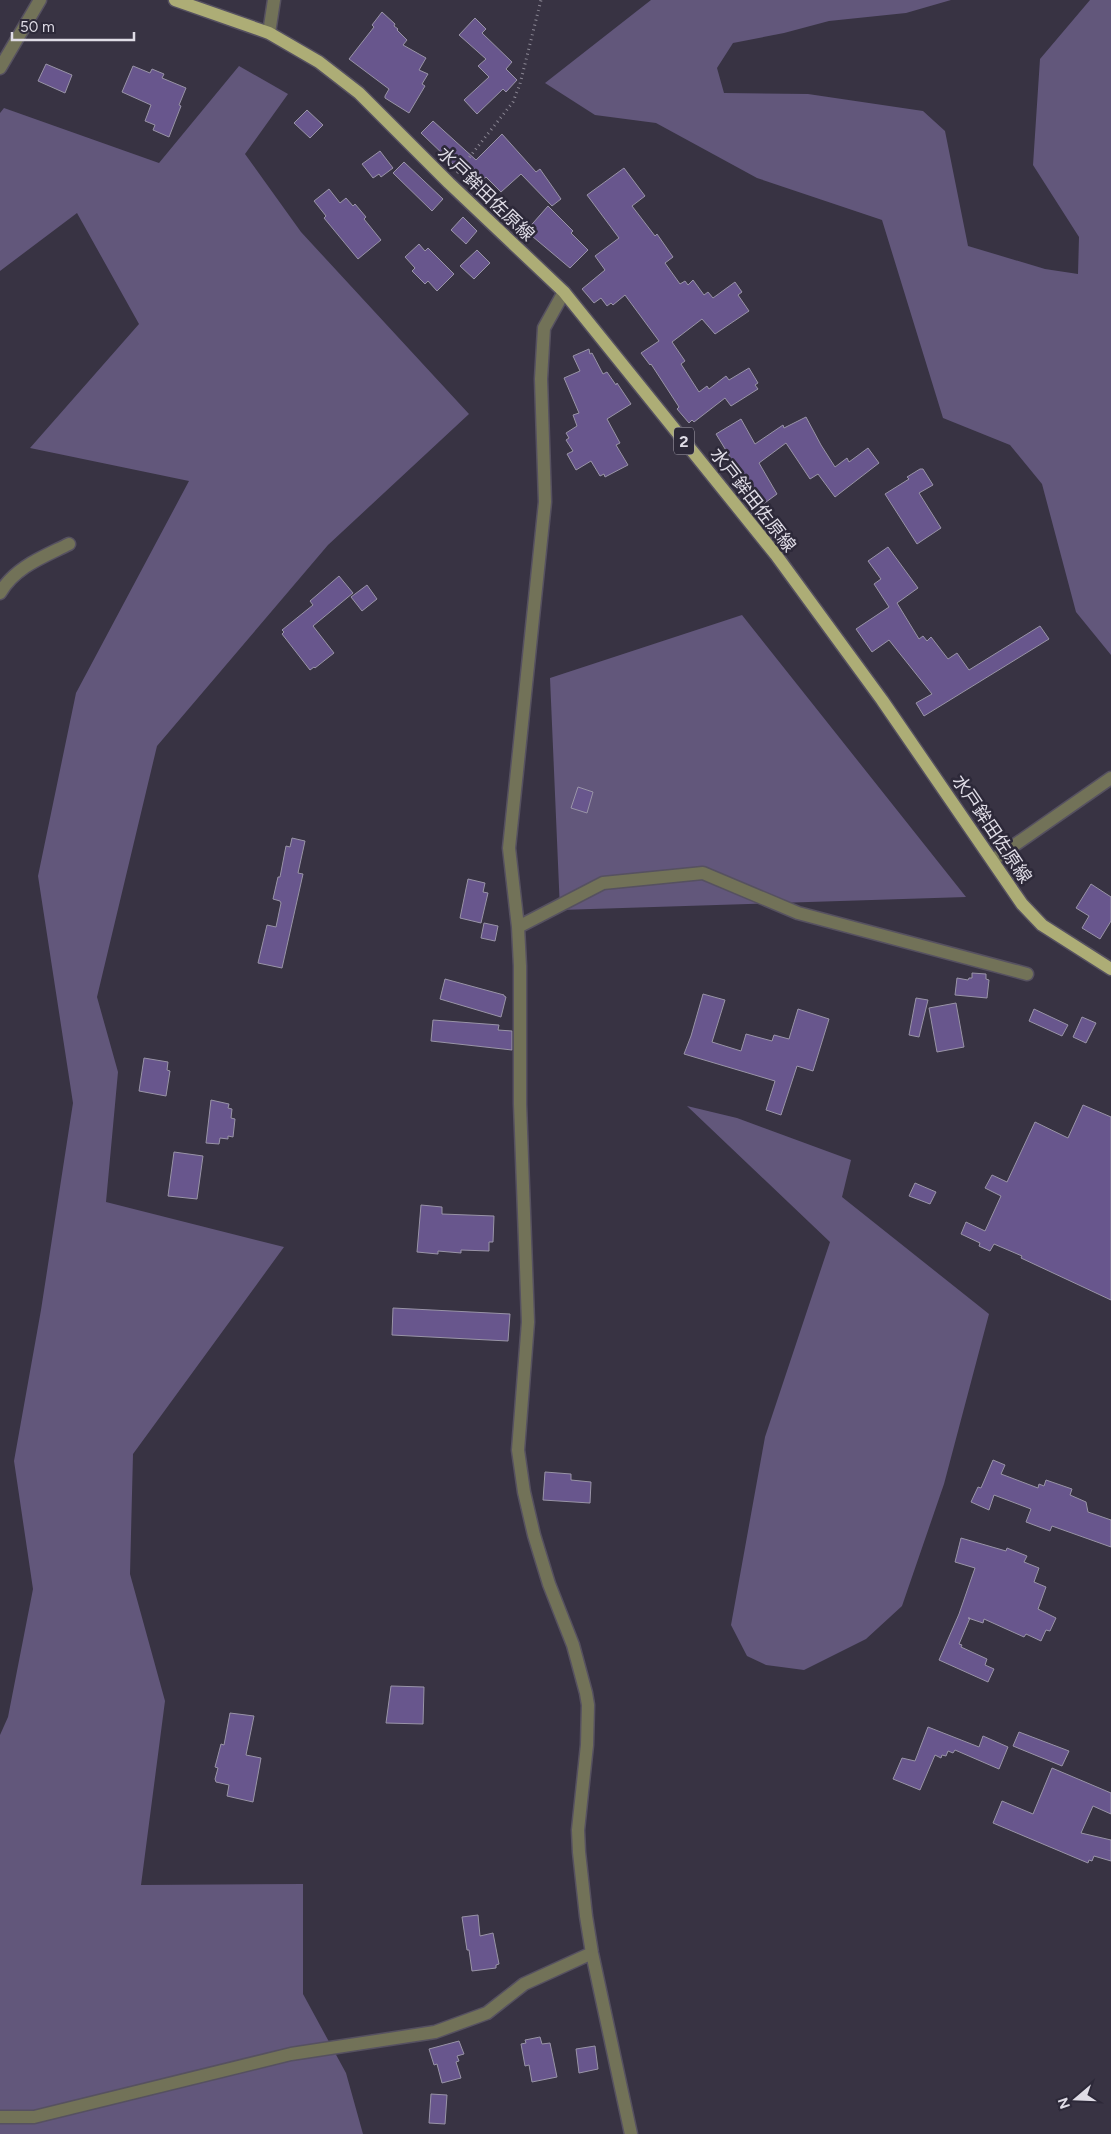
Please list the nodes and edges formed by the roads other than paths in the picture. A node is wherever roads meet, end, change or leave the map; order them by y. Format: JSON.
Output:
{"nodes":[{"id":1,"x":40,"y":0,"type":"edge"},
{"id":2,"x":175,"y":0,"type":"edge"},
{"id":3,"x":274,"y":0,"type":"edge"},
{"id":4,"x":269,"y":33,"type":"junction"},
{"id":5,"x":0,"y":68,"type":"edge"},
{"id":6,"x":564,"y":292,"type":"junction"},
{"id":7,"x":69,"y":544,"type":"dead end"},
{"id":8,"x":0,"y":593,"type":"edge"},
{"id":9,"x":1111,"y":778,"type":"edge"},
{"id":10,"x":993,"y":860,"type":"junction"},
{"id":11,"x":518,"y":927,"type":"junction"},
{"id":12,"x":1111,"y":969,"type":"edge"},
{"id":13,"x":1027,"y":974,"type":"dead end"},
{"id":14,"x":592,"y":1953,"type":"junction"},
{"id":15,"x":0,"y":2117,"type":"edge"},
{"id":16,"x":631,"y":2134,"type":"edge"}],
"edges":[{"from":1,"to":5,"type":"street"},
{"from":2,"to":4,"type":"main road","name":"水戸鉾田佐原線","number":"2"},
{"from":3,"to":4,"type":"street"},
{"from":4,"to":6,"type":"main road","name":"水戸鉾田佐原線","number":"2"},
{"from":6,"to":10,"type":"main road","name":"水戸鉾田佐原線","number":"2"},
{"from":6,"to":11,"type":"street"},
{"from":7,"to":8,"type":"street"},
{"from":9,"to":10,"type":"street"},
{"from":10,"to":12,"type":"main road","name":"水戸鉾田佐原線","number":"2"},
{"from":11,"to":13,"type":"street"},
{"from":11,"to":14,"type":"street"},
{"from":14,"to":15,"type":"street"},
{"from":14,"to":16,"type":"street"}]}
